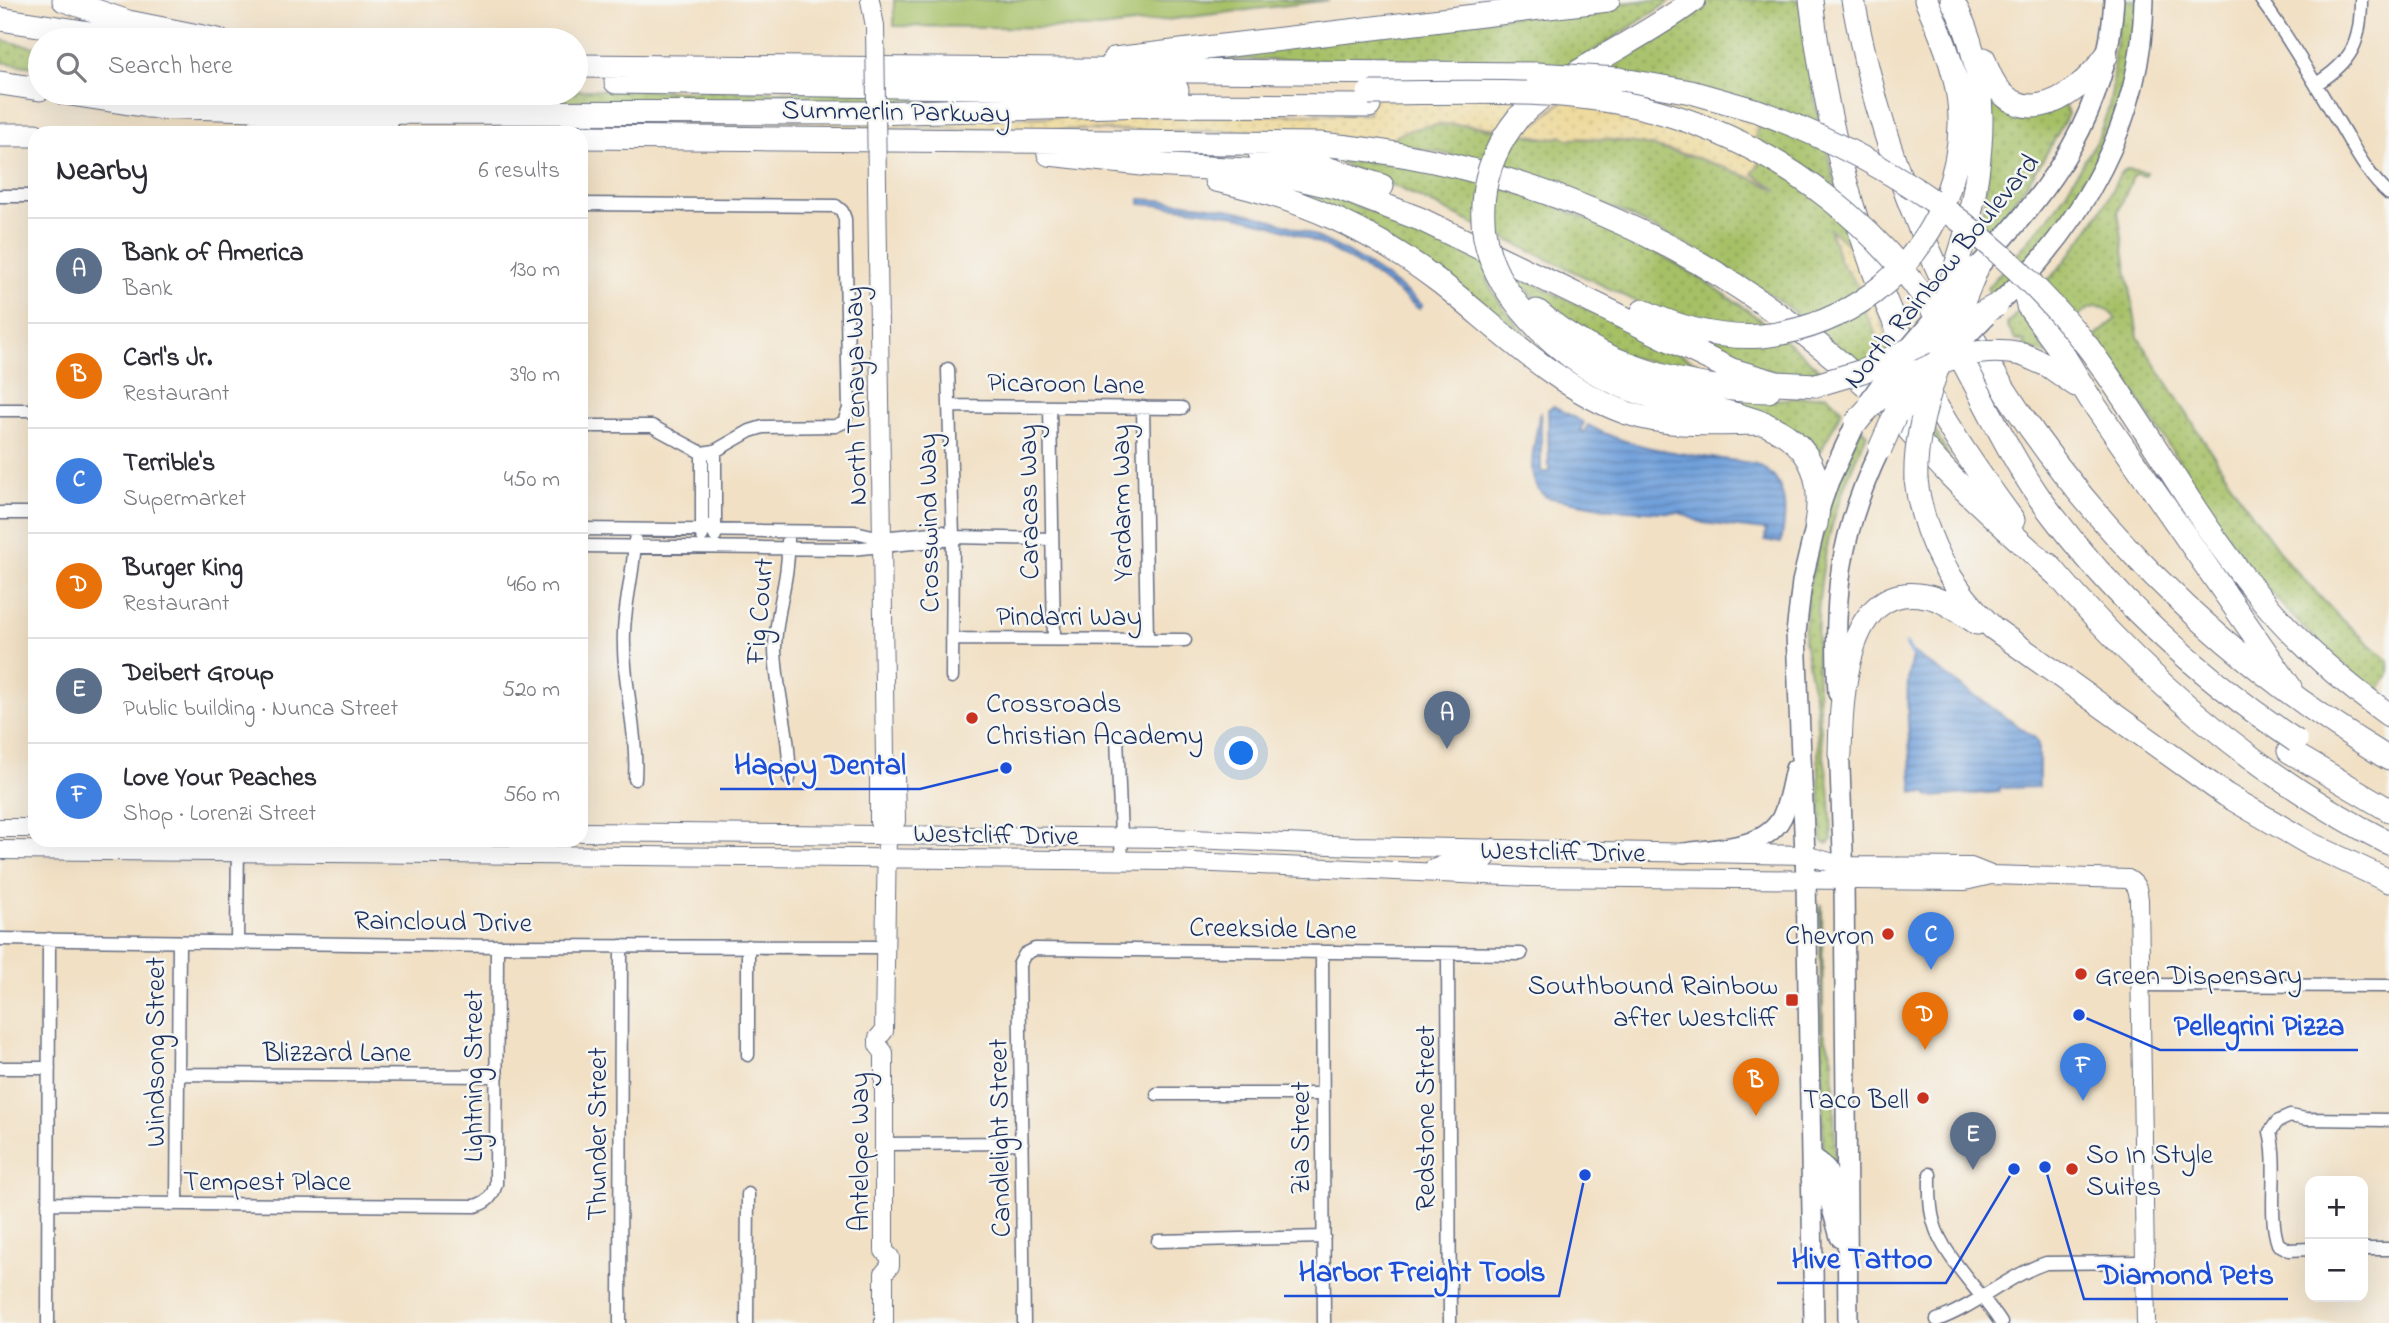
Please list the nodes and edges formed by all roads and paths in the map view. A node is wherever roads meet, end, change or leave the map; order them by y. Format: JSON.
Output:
{"nodes":[{"id":1,"x":64,"y":0,"type":"edge"},
{"id":2,"x":870,"y":0,"type":"edge"},
{"id":3,"x":877,"y":0,"type":"edge"},
{"id":4,"x":1608,"y":0,"type":"edge"},
{"id":5,"x":1693,"y":0,"type":"edge"},
{"id":6,"x":1811,"y":0,"type":"edge"},
{"id":7,"x":1853,"y":0,"type":"edge"},
{"id":8,"x":1927,"y":0,"type":"edge"},
{"id":9,"x":1954,"y":0,"type":"edge"},
{"id":10,"x":2114,"y":0,"type":"edge"},
{"id":11,"x":2144,"y":0,"type":"edge"},
{"id":12,"x":2261,"y":0,"type":"edge"},
{"id":13,"x":2361,"y":0,"type":"edge"},
{"id":14,"x":0,"y":19,"type":"edge"},
{"id":15,"x":874,"y":26,"type":"junction"},
{"id":16,"x":58,"y":28,"type":"edge"},
{"id":17,"x":158,"y":28,"type":"edge"},
{"id":18,"x":0,"y":29,"type":"edge"},
{"id":19,"x":28,"y":35,"type":"edge"},
{"id":20,"x":2106,"y":57,"type":"junction"},
{"id":21,"x":588,"y":66,"type":"edge"},
{"id":22,"x":1045,"y":70,"type":"junction"},
{"id":23,"x":588,"y":81,"type":"edge"},
{"id":24,"x":0,"y":83,"type":"edge"},
{"id":25,"x":2316,"y":84,"type":"junction"},
{"id":26,"x":28,"y":87,"type":"edge"},
{"id":27,"x":1369,"y":99,"type":"junction"},
{"id":28,"x":141,"y":105,"type":"edge"},
{"id":29,"x":147,"y":106,"type":"junction"},
{"id":30,"x":298,"y":126,"type":"edge"},
{"id":31,"x":0,"y":135,"type":"edge"},
{"id":32,"x":28,"y":135,"type":"edge"},
{"id":33,"x":588,"y":136,"type":"edge"},
{"id":34,"x":911,"y":140,"type":"junction"},
{"id":35,"x":1210,"y":143,"type":"junction"},
{"id":36,"x":1151,"y":165,"type":"junction"},
{"id":37,"x":2389,"y":194,"type":"edge"},
{"id":38,"x":0,"y":196,"type":"edge"},
{"id":39,"x":28,"y":197,"type":"edge"},
{"id":40,"x":588,"y":204,"type":"edge"},
{"id":41,"x":1977,"y":268,"type":"joint"},
{"id":42,"x":2029,"y":275,"type":"junction"},
{"id":43,"x":1503,"y":284,"type":"junction"},
{"id":44,"x":1997,"y":305,"type":"junction"},
{"id":45,"x":1947,"y":319,"type":"junction"},
{"id":46,"x":1928,"y":341,"type":"junction"},
{"id":47,"x":1906,"y":353,"type":"junction"},
{"id":48,"x":1940,"y":363,"type":"junction"},
{"id":49,"x":948,"y":369,"type":"dead end"},
{"id":50,"x":1912,"y":376,"type":"junction"},
{"id":51,"x":1816,"y":385,"type":"junction"},
{"id":52,"x":2091,"y":400,"type":"junction"},
{"id":53,"x":950,"y":406,"type":"junction"},
{"id":54,"x":1050,"y":407,"type":"junction"},
{"id":55,"x":1143,"y":407,"type":"junction"},
{"id":56,"x":1182,"y":408,"type":"dead end"},
{"id":57,"x":0,"y":410,"type":"edge"},
{"id":58,"x":28,"y":410,"type":"edge"},
{"id":59,"x":1765,"y":423,"type":"junction"},
{"id":60,"x":1856,"y":423,"type":"junction"},
{"id":61,"x":588,"y":426,"type":"edge"},
{"id":62,"x":1880,"y":449,"type":"junction"},
{"id":63,"x":708,"y":452,"type":"junction"},
{"id":64,"x":0,"y":513,"type":"edge"},
{"id":65,"x":28,"y":513,"type":"edge"},
{"id":66,"x":1816,"y":524,"type":"junction"},
{"id":67,"x":588,"y":529,"type":"edge"},
{"id":68,"x":635,"y":529,"type":"junction"},
{"id":69,"x":708,"y":530,"type":"junction"},
{"id":70,"x":788,"y":530,"type":"junction"},
{"id":71,"x":953,"y":537,"type":"junction"},
{"id":72,"x":1052,"y":538,"type":"junction"},
{"id":73,"x":881,"y":541,"type":"junction"},
{"id":74,"x":588,"y":546,"type":"edge"},
{"id":75,"x":635,"y":546,"type":"junction"},
{"id":76,"x":708,"y":547,"type":"junction"},
{"id":77,"x":788,"y":548,"type":"junction"},
{"id":78,"x":2058,"y":576,"type":"junction"},
{"id":79,"x":952,"y":639,"type":"junction"},
{"id":80,"x":1054,"y":639,"type":"junction"},
{"id":81,"x":1147,"y":640,"type":"junction"},
{"id":82,"x":1185,"y":640,"type":"dead end"},
{"id":83,"x":2010,"y":642,"type":"junction"},
{"id":84,"x":952,"y":677,"type":"dead end"},
{"id":85,"x":2302,"y":704,"type":"junction"},
{"id":86,"x":2389,"y":715,"type":"edge"},
{"id":87,"x":1118,"y":737,"type":"dead end"},
{"id":88,"x":2292,"y":746,"type":"junction"},
{"id":89,"x":1800,"y":748,"type":"junction"},
{"id":90,"x":1840,"y":754,"type":"junction"},
{"id":91,"x":2389,"y":760,"type":"edge"},
{"id":92,"x":635,"y":779,"type":"dead end"},
{"id":93,"x":789,"y":779,"type":"dead end"},
{"id":94,"x":2389,"y":796,"type":"edge"},
{"id":95,"x":2389,"y":810,"type":"edge"},
{"id":96,"x":0,"y":828,"type":"edge"},
{"id":97,"x":28,"y":828,"type":"edge"},
{"id":98,"x":588,"y":832,"type":"edge"},
{"id":99,"x":1122,"y":837,"type":"junction"},
{"id":100,"x":2389,"y":843,"type":"edge"},
{"id":101,"x":588,"y":846,"type":"edge"},
{"id":102,"x":1354,"y":846,"type":"junction"},
{"id":103,"x":119,"y":847,"type":"edge"},
{"id":104,"x":238,"y":847,"type":"edge"},
{"id":105,"x":887,"y":847,"type":"junction"},
{"id":106,"x":1493,"y":848,"type":"junction"},
{"id":107,"x":1609,"y":849,"type":"junction"},
{"id":108,"x":0,"y":850,"type":"edge"},
{"id":109,"x":1684,"y":853,"type":"junction"},
{"id":110,"x":1122,"y":861,"type":"junction"},
{"id":111,"x":1806,"y":867,"type":"junction"},
{"id":112,"x":1353,"y":870,"type":"junction"},
{"id":113,"x":1424,"y":873,"type":"junction"},
{"id":114,"x":1844,"y":873,"type":"junction"},
{"id":115,"x":1633,"y":878,"type":"junction"},
{"id":116,"x":2389,"y":881,"type":"edge"},
{"id":117,"x":0,"y":939,"type":"edge"},
{"id":118,"x":49,"y":939,"type":"junction"},
{"id":119,"x":179,"y":942,"type":"junction"},
{"id":120,"x":237,"y":943,"type":"junction"},
{"id":121,"x":497,"y":946,"type":"junction"},
{"id":122,"x":621,"y":946,"type":"junction"},
{"id":123,"x":748,"y":946,"type":"junction"},
{"id":124,"x":886,"y":947,"type":"junction"},
{"id":125,"x":1322,"y":952,"type":"junction"},
{"id":126,"x":1025,"y":954,"type":"joint"},
{"id":127,"x":1448,"y":954,"type":"junction"},
{"id":128,"x":1521,"y":954,"type":"dead end"},
{"id":129,"x":2140,"y":985,"type":"junction"},
{"id":130,"x":2389,"y":986,"type":"edge"},
{"id":131,"x":748,"y":1055,"type":"dead end"},
{"id":132,"x":0,"y":1068,"type":"edge"},
{"id":133,"x":49,"y":1068,"type":"junction"},
{"id":134,"x":178,"y":1074,"type":"junction"},
{"id":135,"x":496,"y":1076,"type":"junction"},
{"id":136,"x":1157,"y":1094,"type":"dead end"},
{"id":137,"x":1323,"y":1094,"type":"junction"},
{"id":138,"x":2389,"y":1120,"type":"edge"},
{"id":139,"x":1022,"y":1143,"type":"junction"},
{"id":140,"x":884,"y":1144,"type":"junction"},
{"id":141,"x":1811,"y":1157,"type":"junction"},
{"id":142,"x":1930,"y":1174,"type":"dead end"},
{"id":143,"x":748,"y":1194,"type":"dead end"},
{"id":144,"x":48,"y":1203,"type":"junction"},
{"id":145,"x":486,"y":1203,"type":"joint"},
{"id":146,"x":177,"y":1204,"type":"junction"},
{"id":147,"x":1324,"y":1237,"type":"junction"},
{"id":148,"x":1158,"y":1241,"type":"dead end"},
{"id":149,"x":2305,"y":1249,"type":"edge"},
{"id":150,"x":2368,"y":1249,"type":"edge"},
{"id":151,"x":2389,"y":1249,"type":"edge"},
{"id":152,"x":2144,"y":1262,"type":"junction"},
{"id":153,"x":1848,"y":1264,"type":"junction"},
{"id":154,"x":1983,"y":1297,"type":"junction"},
{"id":155,"x":1937,"y":1320,"type":"dead end"},
{"id":156,"x":48,"y":1323,"type":"edge"},
{"id":157,"x":620,"y":1323,"type":"edge"},
{"id":158,"x":747,"y":1323,"type":"edge"},
{"id":159,"x":884,"y":1323,"type":"edge"},
{"id":160,"x":1024,"y":1323,"type":"edge"},
{"id":161,"x":1324,"y":1323,"type":"edge"},
{"id":162,"x":1450,"y":1323,"type":"edge"},
{"id":163,"x":1814,"y":1323,"type":"edge"},
{"id":164,"x":1848,"y":1323,"type":"edge"},
{"id":165,"x":2000,"y":1323,"type":"edge"},
{"id":166,"x":2146,"y":1323,"type":"edge"}],
"edges":[{"from":1,"to":17,"type":"highway"},
{"from":2,"to":15,"type":"main road","name":"North Tenaya Way"},
{"from":3,"to":15,"type":"main road","name":"North Tenaya Way"},
{"from":4,"to":22,"type":"highway"},
{"from":5,"to":43,"type":"highway","bridge":true},
{"from":6,"to":78,"type":"highway"},
{"from":7,"to":85,"type":"highway"},
{"from":8,"to":35,"type":"highway","bridge":true},
{"from":9,"to":20,"type":"highway"},
{"from":9,"to":45,"type":"highway","bridge":true},
{"from":10,"to":20,"type":"main road","name":"North Rainbow Boulevard"},
{"from":11,"to":42,"type":"main road","name":"North Rainbow Boulevard"},
{"from":12,"to":25,"type":"street"},
{"from":13,"to":25,"type":"street"},
{"from":14,"to":16,"type":"highway"},
{"from":15,"to":73,"type":"main road","name":"North Tenaya Way","bridge":true},
{"from":18,"to":19,"type":"highway"},
{"from":20,"to":41,"type":"main road","name":"North Rainbow Boulevard"},
{"from":21,"to":22,"type":"highway","name":"Summerlin Parkway"},
{"from":22,"to":86,"type":"highway","bridge":true},
{"from":23,"to":27,"type":"highway"},
{"from":24,"to":26,"type":"highway"},
{"from":25,"to":37,"type":"street"},
{"from":27,"to":29,"type":"highway"},
{"from":27,"to":88,"type":"highway","bridge":true},
{"from":28,"to":29,"type":"highway"},
{"from":29,"to":30,"type":"highway"},
{"from":31,"to":32,"type":"highway"},
{"from":33,"to":34,"type":"highway","name":"Summerlin Parkway"},
{"from":34,"to":35,"type":"highway","name":"Summerlin Parkway"},
{"from":34,"to":36,"type":"highway"},
{"from":35,"to":78,"type":"highway"},
{"from":36,"to":51,"type":"highway"},
{"from":36,"to":59,"type":"highway"},
{"from":38,"to":39,"type":"street"},
{"from":40,"to":63,"type":"street"},
{"from":41,"to":45,"type":"highway","bridge":true},
{"from":42,"to":44,"type":"main road","name":"North Rainbow Boulevard"},
{"from":42,"to":52,"type":"highway"},
{"from":43,"to":51,"type":"highway"},
{"from":43,"to":59,"type":"highway"},
{"from":44,"to":45,"type":"highway","bridge":true},
{"from":44,"to":48,"type":"main road","name":"North Rainbow Boulevard","bridge":true},
{"from":45,"to":46,"type":"highway","bridge":true},
{"from":45,"to":47,"type":"main road","name":"North Rainbow Boulevard","bridge":true},
{"from":45,"to":48,"type":"highway","bridge":true},
{"from":46,"to":47,"type":"highway","bridge":true},
{"from":46,"to":50,"type":"highway","bridge":true},
{"from":47,"to":51,"type":"highway","bridge":true},
{"from":47,"to":60,"type":"main road","name":"North Rainbow Boulevard","bridge":true},
{"from":48,"to":50,"type":"highway","bridge":true},
{"from":48,"to":52,"type":"highway","bridge":true},
{"from":48,"to":62,"type":"main road","name":"North Rainbow Boulevard","bridge":true},
{"from":48,"to":83,"type":"highway","bridge":true},
{"from":49,"to":53,"type":"street","name":"Crosswind Way"},
{"from":50,"to":60,"type":"highway","bridge":true},
{"from":50,"to":62,"type":"highway","bridge":true},
{"from":52,"to":85,"type":"highway"},
{"from":53,"to":54,"type":"street","name":"Picaroon Lane"},
{"from":53,"to":71,"type":"street","name":"Crosswind Way"},
{"from":54,"to":55,"type":"street","name":"Picaroon Lane"},
{"from":54,"to":72,"type":"street","name":"Caracas Way"},
{"from":55,"to":56,"type":"street","name":"Picaroon Lane"},
{"from":55,"to":81,"type":"street","name":"Yardarm Way"},
{"from":57,"to":58,"type":"street"},
{"from":59,"to":66,"type":"highway"},
{"from":60,"to":66,"type":"main road","name":"North Rainbow Boulevard"},
{"from":61,"to":63,"type":"street"},
{"from":62,"to":90,"type":"main road","name":"North Rainbow Boulevard"},
{"from":63,"to":69,"type":"street"},
{"from":64,"to":65,"type":"street"},
{"from":66,"to":89,"type":"main road","name":"North Rainbow Boulevard"},
{"from":67,"to":68,"type":"street"},
{"from":68,"to":69,"type":"street"},
{"from":68,"to":75,"type":"street"},
{"from":69,"to":70,"type":"street"},
{"from":69,"to":76,"type":"street"},
{"from":70,"to":73,"type":"street"},
{"from":70,"to":77,"type":"street","name":"Fig Court"},
{"from":71,"to":72,"type":"street"},
{"from":71,"to":73,"type":"street"},
{"from":71,"to":79,"type":"street","name":"Crosswind Way"},
{"from":72,"to":80,"type":"street","name":"Caracas Way"},
{"from":73,"to":77,"type":"street"},
{"from":73,"to":105,"type":"main road","name":"North Tenaya Way"},
{"from":74,"to":75,"type":"street"},
{"from":75,"to":76,"type":"street"},
{"from":75,"to":92,"type":"street"},
{"from":76,"to":77,"type":"street"},
{"from":77,"to":93,"type":"street","name":"Fig Court"},
{"from":78,"to":100,"type":"highway"},
{"from":79,"to":80,"type":"street","name":"Pindarri Way"},
{"from":79,"to":84,"type":"street","name":"Crosswind Way"},
{"from":80,"to":81,"type":"street","name":"Pindarri Way"},
{"from":81,"to":82,"type":"street","name":"Pindarri Way"},
{"from":83,"to":90,"type":"highway"},
{"from":83,"to":116,"type":"highway"},
{"from":85,"to":91,"type":"highway"},
{"from":87,"to":99,"type":"street"},
{"from":88,"to":94,"type":"highway"},
{"from":88,"to":95,"type":"highway"},
{"from":89,"to":109,"type":"main road"},
{"from":89,"to":111,"type":"main road","name":"North Rainbow Boulevard"},
{"from":90,"to":114,"type":"main road","name":"North Rainbow Boulevard"},
{"from":96,"to":97,"type":"main road"},
{"from":98,"to":105,"type":"main road","name":"Westcliff Drive"},
{"from":99,"to":102,"type":"main road","name":"Westcliff Drive"},
{"from":99,"to":105,"type":"main road","name":"Westcliff Drive"},
{"from":99,"to":110,"type":"street"},
{"from":101,"to":105,"type":"main road","name":"Westcliff Drive"},
{"from":102,"to":106,"type":"main road","name":"Westcliff Drive"},
{"from":102,"to":112,"type":"main road"},
{"from":103,"to":108,"type":"main road","name":"Westcliff Drive"},
{"from":104,"to":120,"type":"street"},
{"from":105,"to":110,"type":"main road","name":"Westcliff Drive"},
{"from":105,"to":124,"type":"main road","name":"Antelope Way"},
{"from":106,"to":107,"type":"main road","name":"Westcliff Drive"},
{"from":106,"to":113,"type":"main road"},
{"from":107,"to":109,"type":"main road","name":"Westcliff Drive"},
{"from":107,"to":115,"type":"main road"},
{"from":109,"to":111,"type":"main road","name":"Westcliff Drive"},
{"from":110,"to":112,"type":"main road","name":"Westcliff Drive"},
{"from":111,"to":114,"type":"main road","name":"Westcliff Drive"},
{"from":111,"to":114,"type":"main road","name":"Westcliff Drive"},
{"from":111,"to":115,"type":"main road","name":"Westcliff Drive"},
{"from":111,"to":141,"type":"main road","name":"North Rainbow Boulevard"},
{"from":112,"to":113,"type":"main road","name":"Westcliff Drive"},
{"from":113,"to":115,"type":"main road","name":"Westcliff Drive"},
{"from":114,"to":129,"type":"main road","name":"Westcliff Drive"},
{"from":114,"to":153,"type":"main road","name":"North Rainbow Boulevard"},
{"from":117,"to":118,"type":"street","name":"Raincloud Drive"},
{"from":118,"to":119,"type":"street","name":"Raincloud Drive"},
{"from":118,"to":133,"type":"street"},
{"from":119,"to":120,"type":"street","name":"Raincloud Drive"},
{"from":119,"to":134,"type":"street","name":"Windsong Street"},
{"from":120,"to":121,"type":"street","name":"Raincloud Drive"},
{"from":121,"to":122,"type":"street","name":"Raincloud Drive"},
{"from":121,"to":135,"type":"street","name":"Lightning Street"},
{"from":122,"to":123,"type":"street","name":"Raincloud Drive"},
{"from":122,"to":157,"type":"street","name":"Thunder Street"},
{"from":123,"to":124,"type":"street","name":"Raincloud Drive"},
{"from":123,"to":131,"type":"street"},
{"from":124,"to":140,"type":"main road","name":"Antelope Way"},
{"from":125,"to":126,"type":"street","name":"Creekside Lane"},
{"from":125,"to":127,"type":"street","name":"Creekside Lane"},
{"from":125,"to":137,"type":"street","name":"Zia Street"},
{"from":126,"to":139,"type":"street","name":"Candlelight Street"},
{"from":127,"to":128,"type":"street","name":"Creekside Lane"},
{"from":127,"to":162,"type":"street","name":"Redstone Street"},
{"from":129,"to":130,"type":"street"},
{"from":129,"to":152,"type":"main road"},
{"from":132,"to":133,"type":"street"},
{"from":133,"to":144,"type":"street"},
{"from":134,"to":135,"type":"street","name":"Blizzard Lane"},
{"from":134,"to":146,"type":"street","name":"Windsong Street"},
{"from":135,"to":145,"type":"street","name":"Lightning Street"},
{"from":136,"to":137,"type":"street"},
{"from":137,"to":147,"type":"street","name":"Zia Street"},
{"from":138,"to":149,"type":"street"},
{"from":139,"to":140,"type":"street"},
{"from":139,"to":160,"type":"street","name":"Candlelight Street"},
{"from":140,"to":159,"type":"main road","name":"Antelope Way"},
{"from":141,"to":153,"type":"main road"},
{"from":141,"to":163,"type":"main road","name":"North Rainbow Boulevard"},
{"from":142,"to":154,"type":"street"},
{"from":143,"to":158,"type":"street"},
{"from":144,"to":146,"type":"street","name":"Tempest Place"},
{"from":144,"to":156,"type":"street"},
{"from":145,"to":146,"type":"street","name":"Tempest Place"},
{"from":147,"to":148,"type":"street"},
{"from":147,"to":161,"type":"street","name":"Zia Street"},
{"from":150,"to":151,"type":"street"},
{"from":152,"to":154,"type":"street"},
{"from":152,"to":166,"type":"main road"},
{"from":153,"to":164,"type":"main road","name":"North Rainbow Boulevard"},
{"from":154,"to":155,"type":"street"},
{"from":154,"to":165,"type":"street"}]}
